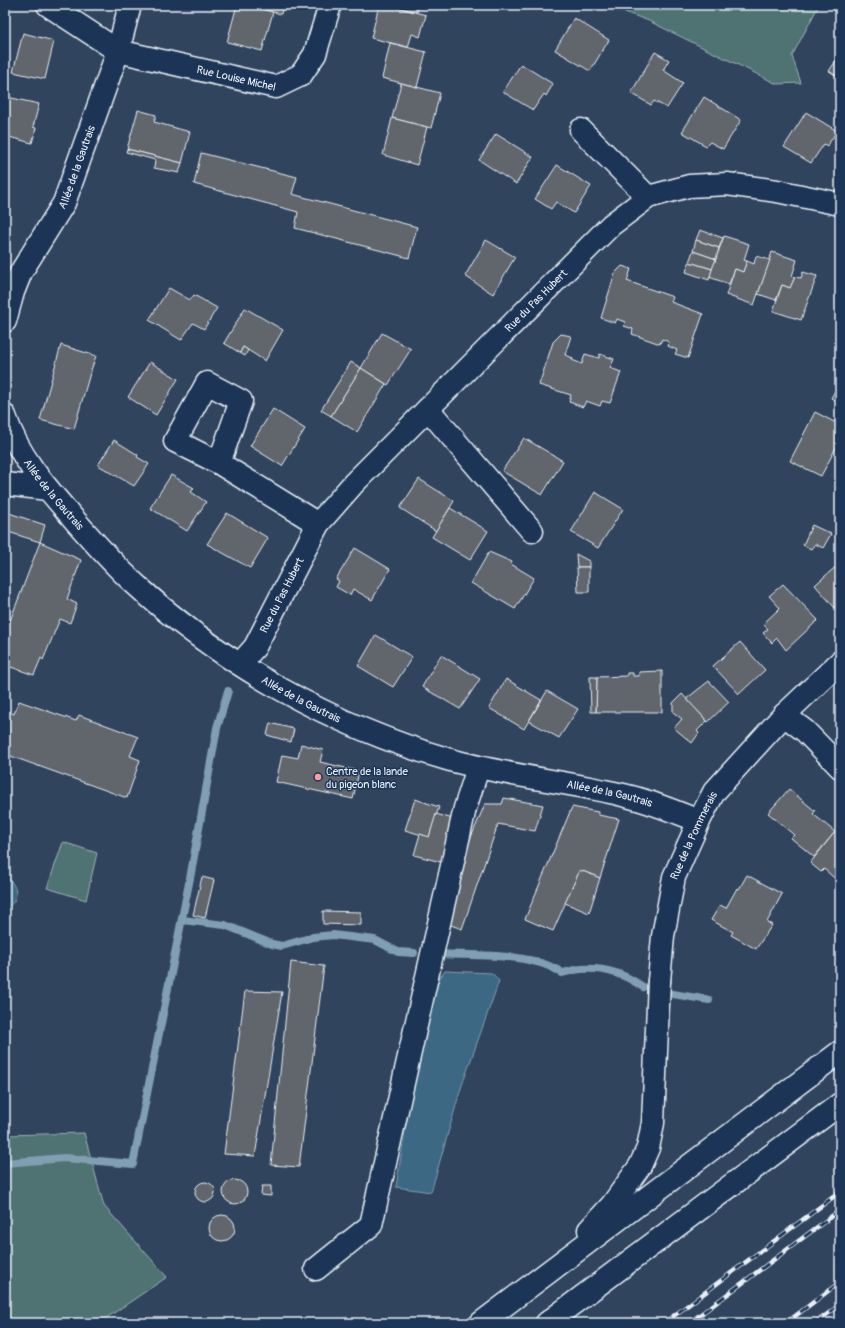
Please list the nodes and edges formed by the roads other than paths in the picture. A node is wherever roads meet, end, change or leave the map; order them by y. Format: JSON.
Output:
{"nodes":[{"id":1,"x":48,"y":5,"type":"edge"},
{"id":2,"x":130,"y":5,"type":"edge"},
{"id":3,"x":330,"y":5,"type":"edge"},
{"id":4,"x":118,"y":51,"type":"junction"},
{"id":5,"x":581,"y":130,"type":"dead end"},
{"id":6,"x":648,"y":197,"type":"junction"},
{"id":7,"x":840,"y":204,"type":"edge"},
{"id":8,"x":5,"y":321,"type":"edge"},
{"id":9,"x":428,"y":409,"type":"junction"},
{"id":10,"x":5,"y":416,"type":"edge"},
{"id":11,"x":219,"y":463,"type":"dead end"},
{"id":12,"x":5,"y":484,"type":"edge"},
{"id":13,"x":48,"y":489,"type":"junction"},
{"id":14,"x":318,"y":524,"type":"junction"},
{"id":15,"x":532,"y":531,"type":"dead end"},
{"id":16,"x":840,"y":662,"type":"edge"},
{"id":17,"x":240,"y":664,"type":"junction"},
{"id":18,"x":784,"y":715,"type":"junction"},
{"id":19,"x":840,"y":767,"type":"edge"},
{"id":20,"x":478,"y":768,"type":"junction"},
{"id":21,"x":699,"y":821,"type":"junction"},
{"id":22,"x":840,"y":1052,"type":"edge"},
{"id":23,"x":840,"y":1104,"type":"edge"},
{"id":24,"x":316,"y":1269,"type":"dead end"},
{"id":25,"x":551,"y":1271,"type":"junction"},
{"id":26,"x":481,"y":1323,"type":"edge"},
{"id":27,"x":547,"y":1323,"type":"edge"}],
"edges":[{"from":1,"to":4,"type":"main road"},
{"from":2,"to":4,"type":"main road","name":"Allée de la Gautrais"},
{"from":3,"to":4,"type":"main road","name":"Rue Louise Michel"},
{"from":4,"to":8,"type":"main road","name":"Allée de la Gautrais"},
{"from":5,"to":6,"type":"main road"},
{"from":6,"to":7,"type":"main road","name":"Rue du Pas Hubert"},
{"from":6,"to":9,"type":"main road","name":"Rue du Pas Hubert"},
{"from":9,"to":14,"type":"main road","name":"Rue du Pas Hubert"},
{"from":9,"to":15,"type":"main road"},
{"from":10,"to":13,"type":"main road","name":"Allée de la Gautrais"},
{"from":11,"to":14,"type":"main road"},
{"from":12,"to":13,"type":"main road"},
{"from":13,"to":17,"type":"main road","name":"Allée de la Gautrais"},
{"from":14,"to":17,"type":"main road","name":"Rue du Pas Hubert"},
{"from":16,"to":18,"type":"main road","name":"Rue de la Pommerais"},
{"from":17,"to":20,"type":"main road","name":"Allée de la Gautrais"},
{"from":18,"to":19,"type":"main road"},
{"from":18,"to":21,"type":"main road","name":"Rue de la Pommerais"},
{"from":20,"to":21,"type":"main road","name":"Allée de la Gautrais"},
{"from":20,"to":24,"type":"main road"},
{"from":21,"to":25,"type":"main road","name":"Rue de la Pommerais"},
{"from":22,"to":25,"type":"main road"},
{"from":23,"to":27,"type":"main road"},
{"from":25,"to":26,"type":"main road"}]}
